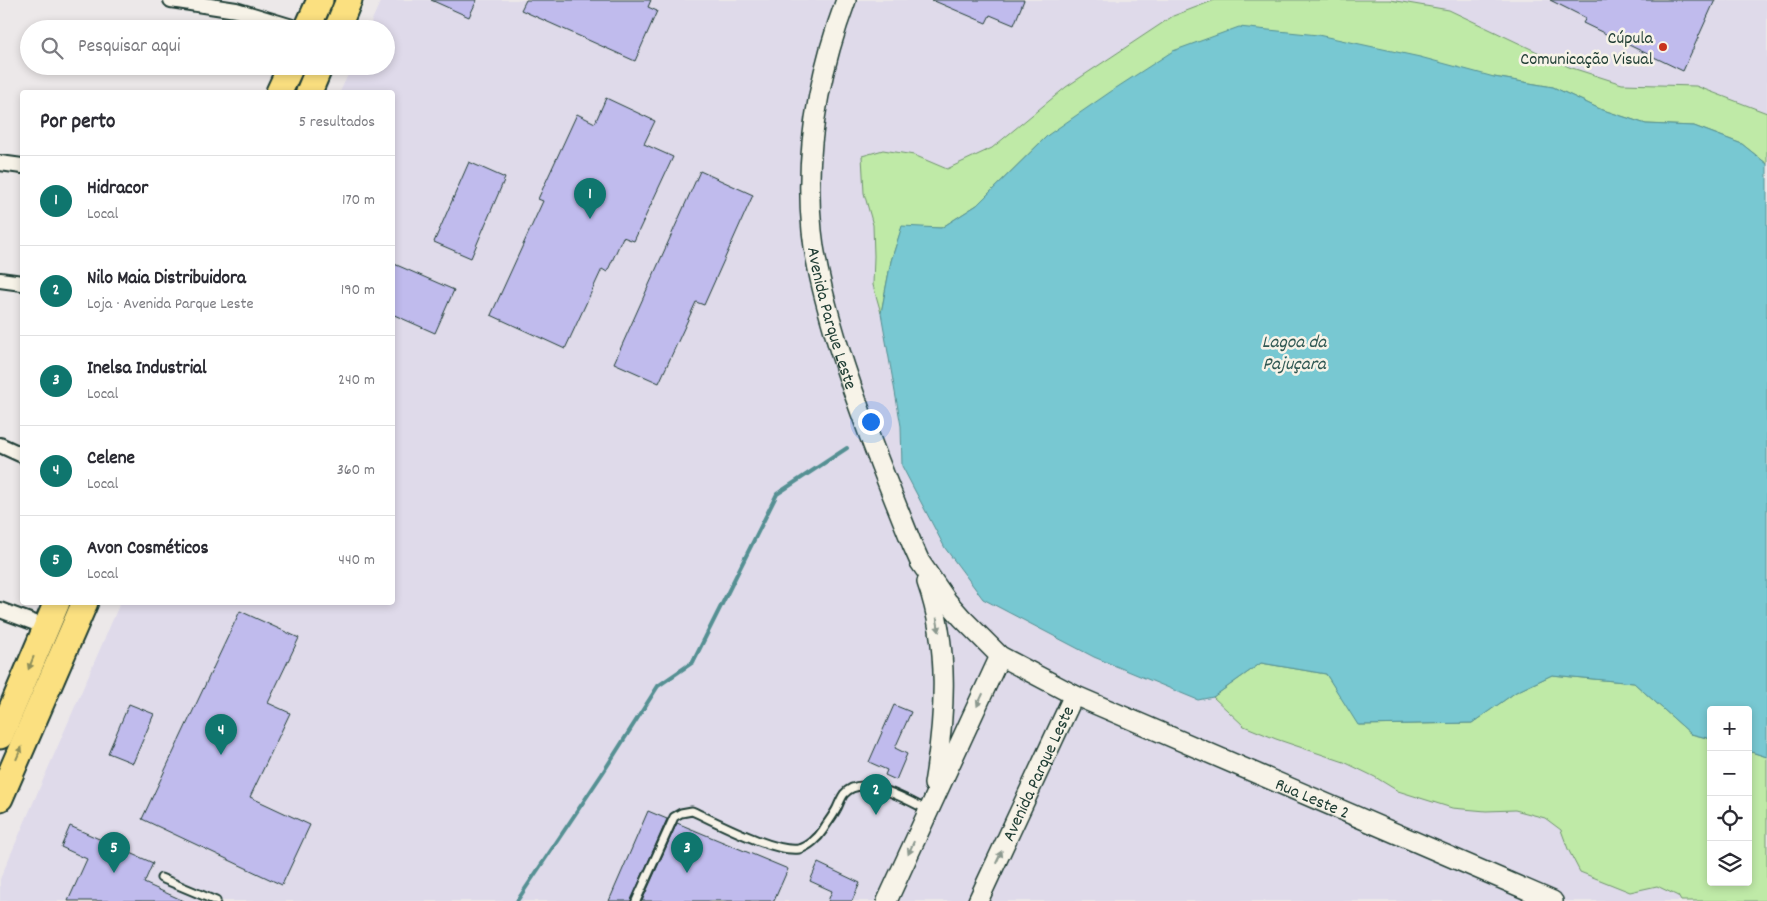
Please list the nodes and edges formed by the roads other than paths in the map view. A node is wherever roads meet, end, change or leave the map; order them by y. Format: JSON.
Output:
{"nodes":[{"id":1,"x":171,"y":0,"type":"edge"},
{"id":2,"x":320,"y":0,"type":"edge"},
{"id":3,"x":349,"y":0,"type":"edge"},
{"id":4,"x":846,"y":0,"type":"edge"},
{"id":5,"x":269,"y":20,"type":"edge"},
{"id":6,"x":311,"y":20,"type":"edge"},
{"id":7,"x":341,"y":20,"type":"edge"},
{"id":8,"x":287,"y":75,"type":"edge"},
{"id":9,"x":316,"y":75,"type":"edge"},
{"id":10,"x":280,"y":90,"type":"edge"},
{"id":11,"x":310,"y":90,"type":"edge"},
{"id":12,"x":0,"y":163,"type":"edge"},
{"id":13,"x":20,"y":166,"type":"edge"},
{"id":14,"x":0,"y":280,"type":"edge"},
{"id":15,"x":20,"y":283,"type":"edge"},
{"id":16,"x":0,"y":445,"type":"edge"},
{"id":17,"x":20,"y":454,"type":"edge"},
{"id":18,"x":920,"y":562,"type":"junction"},
{"id":19,"x":56,"y":605,"type":"edge"},
{"id":20,"x":84,"y":605,"type":"edge"},
{"id":21,"x":0,"y":610,"type":"edge"},
{"id":22,"x":46,"y":626,"type":"junction"},
{"id":23,"x":1000,"y":656,"type":"junction"},
{"id":24,"x":1074,"y":695,"type":"junction"},
{"id":25,"x":0,"y":736,"type":"edge"},
{"id":26,"x":0,"y":798,"type":"edge"},
{"id":27,"x":930,"y":807,"type":"junction"},
{"id":28,"x":162,"y":878,"type":"dead end"},
{"id":29,"x":216,"y":901,"type":"edge"},
{"id":30,"x":636,"y":901,"type":"edge"},
{"id":31,"x":887,"y":901,"type":"edge"},
{"id":32,"x":978,"y":901,"type":"edge"},
{"id":33,"x":1553,"y":901,"type":"edge"}],
"edges":[{"from":1,"to":5,"type":"street"},
{"from":2,"to":6,"type":"highway"},
{"from":3,"to":7,"type":"highway"},
{"from":4,"to":18,"type":"street","name":"Avenida Parque Leste"},
{"from":8,"to":10,"type":"highway"},
{"from":9,"to":11,"type":"highway"},
{"from":12,"to":13,"type":"street"},
{"from":14,"to":15,"type":"street"},
{"from":16,"to":17,"type":"street"},
{"from":18,"to":23,"type":"street","name":"Avenida Parque Leste"},
{"from":18,"to":27,"type":"street","one_way":true},
{"from":19,"to":22,"type":"highway"},
{"from":26,"to":20,"type":"highway","one_way":true},
{"from":21,"to":22,"type":"street"},
{"from":22,"to":25,"type":"highway","one_way":true},
{"from":23,"to":24,"type":"street","name":"Avenida Parque Leste"},
{"from":23,"to":27,"type":"street","one_way":true},
{"from":32,"to":24,"type":"street","name":"Avenida Parque Leste","one_way":true},
{"from":24,"to":33,"type":"street","name":"Rua Leste 2"},
{"from":27,"to":30,"type":"lane"},
{"from":27,"to":31,"type":"street","one_way":true},
{"from":28,"to":29,"type":"lane"}]}
